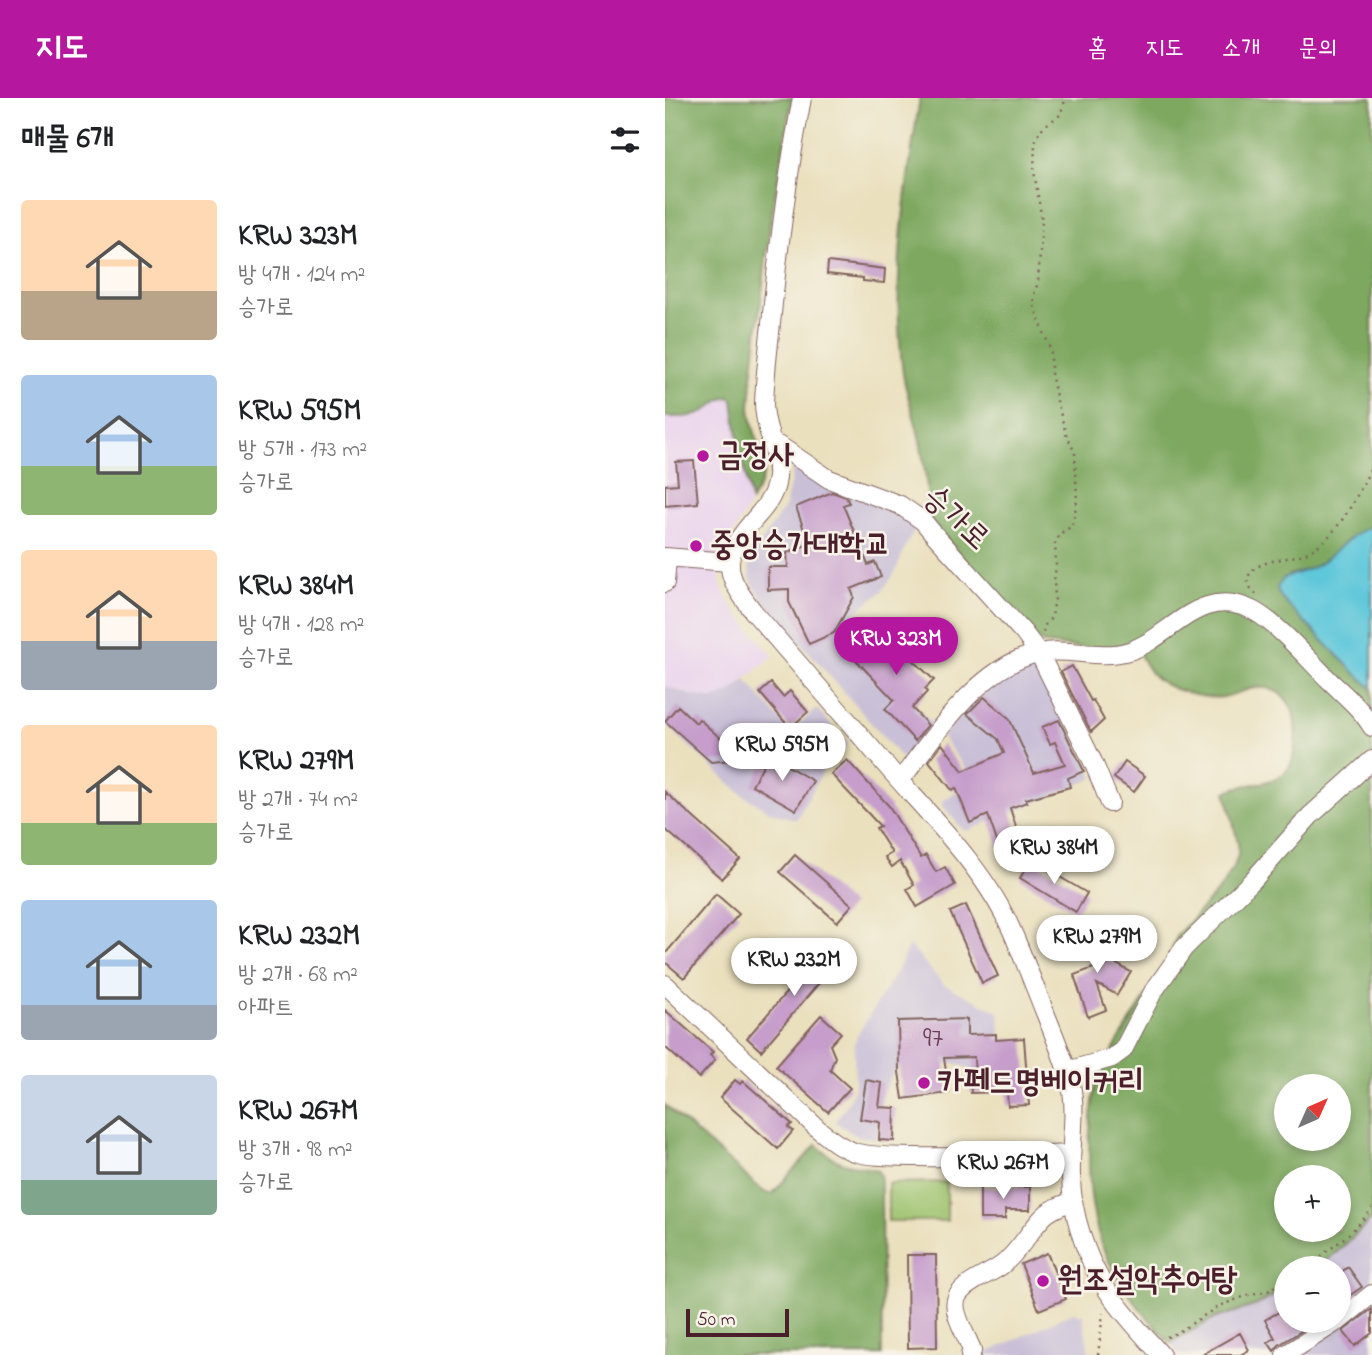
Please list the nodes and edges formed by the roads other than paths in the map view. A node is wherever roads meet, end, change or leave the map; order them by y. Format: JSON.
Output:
{"nodes":[{"id":1,"x":803,"y":98,"type":"edge"},
{"id":2,"x":770,"y":441,"type":"junction"},
{"id":3,"x":666,"y":558,"type":"edge"},
{"id":4,"x":729,"y":562,"type":"junction"},
{"id":5,"x":665,"y":583,"type":"edge"},
{"id":6,"x":1039,"y":653,"type":"junction"},
{"id":7,"x":1372,"y":727,"type":"edge"},
{"id":8,"x":1372,"y":760,"type":"edge"},
{"id":9,"x":900,"y":781,"type":"junction"},
{"id":10,"x":1110,"y":803,"type":"dead end"},
{"id":11,"x":665,"y":984,"type":"edge"},
{"id":12,"x":1067,"y":1072,"type":"junction"},
{"id":13,"x":1072,"y":1154,"type":"junction"},
{"id":14,"x":1073,"y":1201,"type":"junction"},
{"id":15,"x":1372,"y":1294,"type":"edge"},
{"id":16,"x":1351,"y":1311,"type":"edge"},
{"id":17,"x":1320,"y":1333,"type":"edge"},
{"id":18,"x":1163,"y":1347,"type":"edge"},
{"id":19,"x":970,"y":1355,"type":"edge"},
{"id":20,"x":1285,"y":1355,"type":"edge"}],
"edges":[{"from":1,"to":2,"type":"street"},
{"from":2,"to":4,"type":"street"},
{"from":2,"to":6,"type":"street","name":"승가로"},
{"from":3,"to":4,"type":"street"},
{"from":3,"to":5,"type":"street"},
{"from":4,"to":9,"type":"street"},
{"from":6,"to":7,"type":"street"},
{"from":6,"to":9,"type":"street"},
{"from":6,"to":10,"type":"street","name":"승가로"},
{"from":8,"to":12,"type":"street"},
{"from":9,"to":12,"type":"street"},
{"from":11,"to":13,"type":"street"},
{"from":12,"to":13,"type":"street"},
{"from":13,"to":14,"type":"street"},
{"from":14,"to":18,"type":"street"},
{"from":14,"to":19,"type":"street"},
{"from":15,"to":16,"type":"street"},
{"from":17,"to":20,"type":"street"}]}
